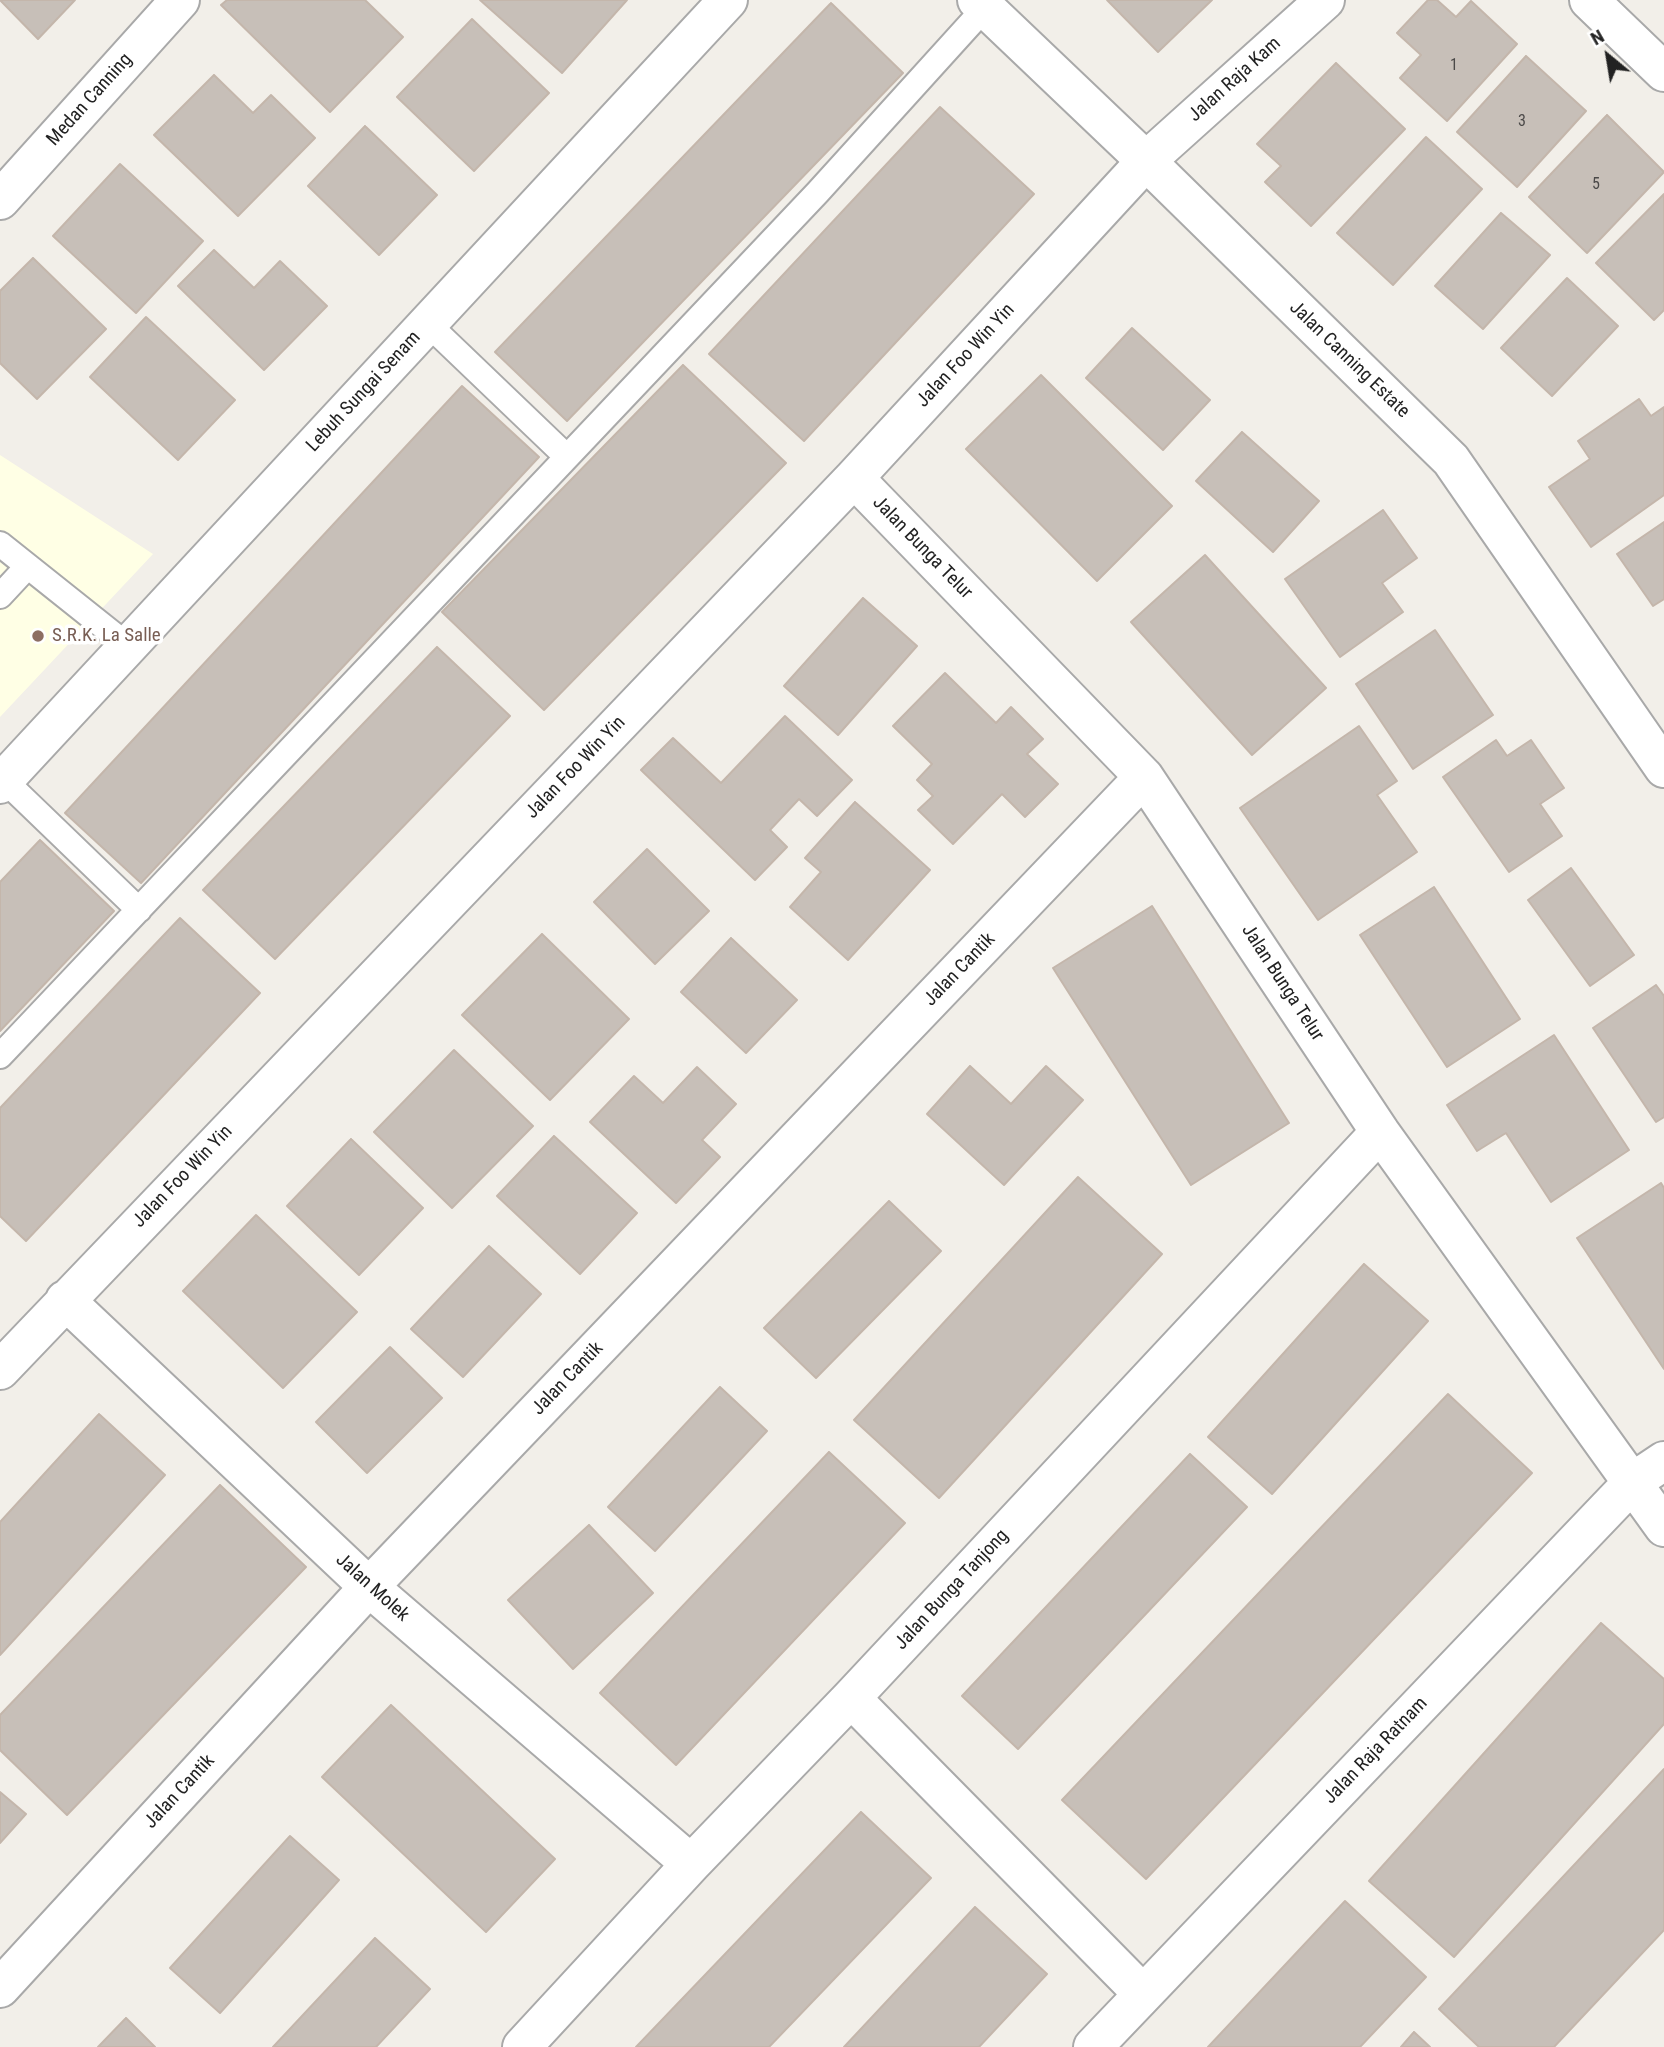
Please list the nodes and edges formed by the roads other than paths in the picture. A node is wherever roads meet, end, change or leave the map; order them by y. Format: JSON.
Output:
{"nodes":[{"id":1,"x":180,"y":0,"type":"edge"},
{"id":2,"x":728,"y":0,"type":"edge"},
{"id":3,"x":1325,"y":0,"type":"edge"},
{"id":4,"x":1589,"y":0,"type":"edge"},
{"id":5,"x":985,"y":2,"type":"edge"},
{"id":6,"x":1664,"y":72,"type":"edge"},
{"id":7,"x":1146,"y":161,"type":"junction"},
{"id":8,"x":0,"y":200,"type":"edge"},
{"id":9,"x":427,"y":323,"type":"junction"},
{"id":10,"x":567,"y":457,"type":"junction"},
{"id":11,"x":854,"y":478,"type":"junction"},
{"id":12,"x":0,"y":544,"type":"edge"},
{"id":13,"x":27,"y":567,"type":"junction"},
{"id":14,"x":0,"y":596,"type":"edge"},
{"id":15,"x":128,"y":646,"type":"junction"},
{"id":16,"x":1664,"y":768,"type":"edge"},
{"id":17,"x":1144,"y":778,"type":"junction"},
{"id":18,"x":2,"y":782,"type":"edge"},
{"id":19,"x":139,"y":910,"type":"junction"},
{"id":20,"x":0,"y":1056,"type":"edge"},
{"id":21,"x":1380,"y":1132,"type":"junction"},
{"id":22,"x":65,"y":1300,"type":"junction"},
{"id":23,"x":0,"y":1370,"type":"edge"},
{"id":24,"x":1649,"y":1471,"type":"edge"},
{"id":25,"x":1664,"y":1527,"type":"edge"},
{"id":26,"x":369,"y":1587,"type":"junction"},
{"id":27,"x":851,"y":1698,"type":"junction"},
{"id":28,"x":691,"y":1864,"type":"junction"},
{"id":29,"x":0,"y":1988,"type":"edge"},
{"id":30,"x":1143,"y":1994,"type":"junction"},
{"id":31,"x":522,"y":2047,"type":"edge"},
{"id":32,"x":1093,"y":2047,"type":"edge"}],
"edges":[{"from":1,"to":8,"type":"street","name":"Medan Canning"},
{"from":2,"to":9,"type":"street","name":"Lebuh Sungai Senam"},
{"from":3,"to":7,"type":"street","name":"Jalan Raja Kam"},
{"from":4,"to":6,"type":"street"},
{"from":5,"to":7,"type":"street","name":"Jalan Canning Estate"},
{"from":5,"to":10,"type":"lane"},
{"from":7,"to":11,"type":"street","name":"Jalan Foo Win Yin"},
{"from":7,"to":16,"type":"street","name":"Jalan Canning Estate"},
{"from":9,"to":10,"type":"lane"},
{"from":9,"to":15,"type":"street","name":"Lebuh Sungai Senam"},
{"from":10,"to":19,"type":"lane"},
{"from":11,"to":17,"type":"street","name":"Jalan Bunga Telur"},
{"from":11,"to":22,"type":"street","name":"Jalan Foo Win Yin"},
{"from":12,"to":13,"type":"lane"},
{"from":13,"to":14,"type":"lane"},
{"from":13,"to":15,"type":"lane"},
{"from":15,"to":18,"type":"street","name":"Lebuh Sungai Senam"},
{"from":17,"to":21,"type":"street","name":"Jalan Bunga Telur"},
{"from":17,"to":26,"type":"street","name":"Jalan Cantik"},
{"from":18,"to":19,"type":"lane"},
{"from":19,"to":20,"type":"lane"},
{"from":21,"to":24,"type":"street","name":"Jalan Bunga Telur"},
{"from":21,"to":27,"type":"street","name":"Jalan Bunga Tanjong"},
{"from":22,"to":23,"type":"street","name":"Jalan Foo Win Yin"},
{"from":22,"to":26,"type":"street","name":"Jalan Molek"},
{"from":24,"to":25,"type":"street","name":"Jalan Bunga Telur"},
{"from":24,"to":30,"type":"street","name":"Jalan Raja Ratnam"},
{"from":26,"to":28,"type":"street","name":"Jalan Molek"},
{"from":26,"to":29,"type":"street","name":"Jalan Cantik"},
{"from":27,"to":28,"type":"street","name":"Jalan Bunga Tanjong"},
{"from":27,"to":30,"type":"street"},
{"from":28,"to":31,"type":"street","name":"Jalan Bunga Tanjong"},
{"from":30,"to":32,"type":"street","name":"Jalan Raja Ratnam"}]}
